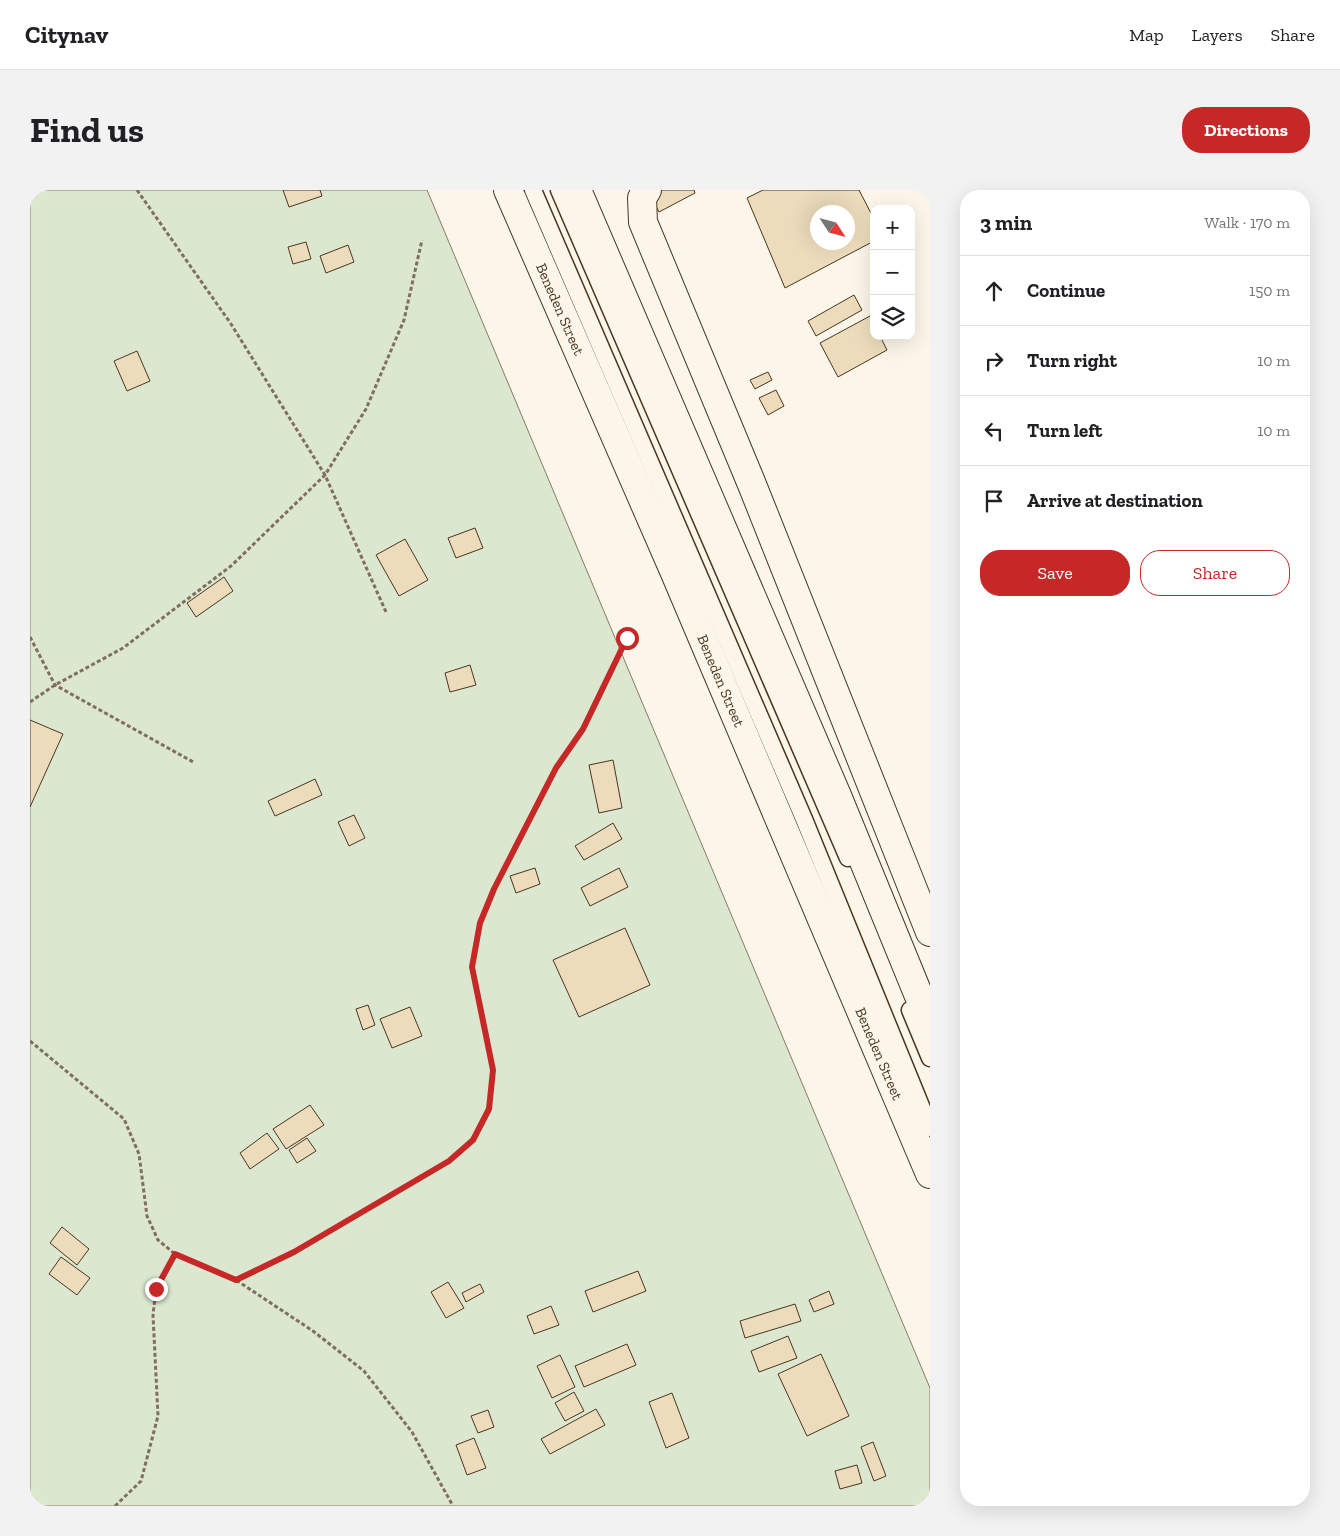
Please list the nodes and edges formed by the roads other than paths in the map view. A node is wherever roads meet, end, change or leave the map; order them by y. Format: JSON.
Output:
{"nodes":[{"id":1,"x":508,"y":190,"type":"edge"},
{"id":2,"x":533,"y":190,"type":"edge"},
{"id":3,"x":559,"y":190,"type":"edge"},
{"id":4,"x":577,"y":190,"type":"edge"},
{"id":5,"x":647,"y":190,"type":"edge"},
{"id":6,"x":930,"y":932,"type":"edge"},
{"id":7,"x":930,"y":1023,"type":"edge"},
{"id":8,"x":930,"y":1058,"type":"edge"},
{"id":9,"x":930,"y":1128,"type":"edge"},
{"id":10,"x":930,"y":1174,"type":"edge"}],
"edges":[{"from":1,"to":10,"type":"main road","name":"Beneden Street"},
{"from":2,"to":9,"type":"lane"},
{"from":3,"to":8,"type":"lane"},
{"from":4,"to":7,"type":"main road"},
{"from":5,"to":6,"type":"main road"}]}
